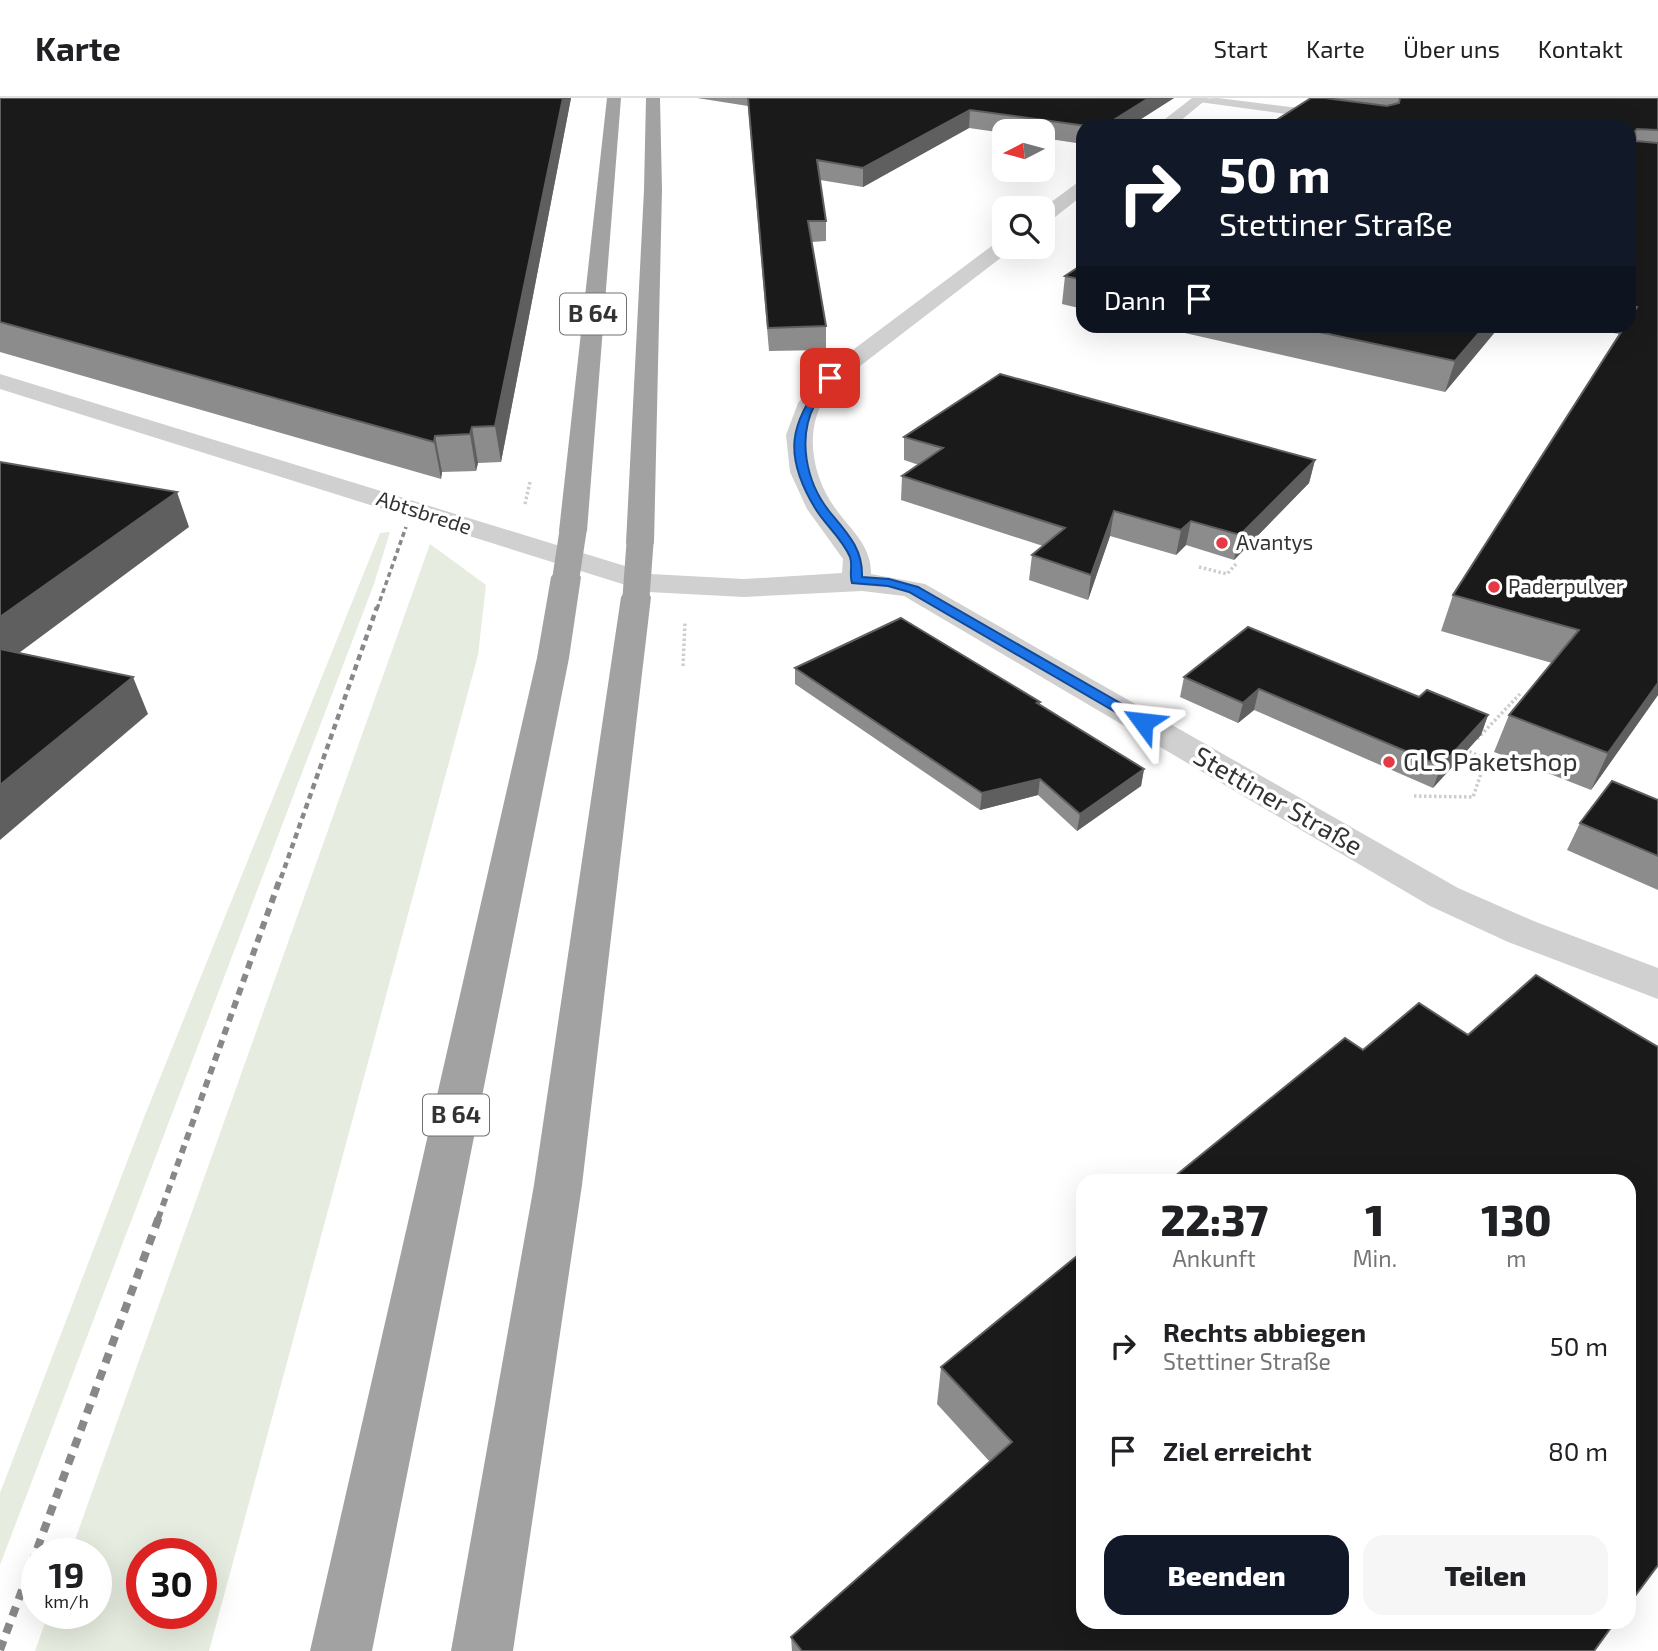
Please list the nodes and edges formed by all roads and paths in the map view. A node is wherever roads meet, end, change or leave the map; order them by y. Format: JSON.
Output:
{"nodes":[{"id":1,"x":614,"y":98,"type":"edge"},
{"id":2,"x":653,"y":98,"type":"edge"},
{"id":3,"x":1196,"y":98,"type":"edge"},
{"id":4,"x":1282,"y":98,"type":"edge"},
{"id":5,"x":1271,"y":108,"type":"junction"},
{"id":6,"x":1349,"y":118,"type":"edge"},
{"id":7,"x":1173,"y":119,"type":"edge"},
{"id":8,"x":1076,"y":192,"type":"edge"},
{"id":9,"x":1055,"y":209,"type":"edge"},
{"id":10,"x":992,"y":255,"type":"edge"},
{"id":11,"x":0,"y":381,"type":"edge"},
{"id":12,"x":531,"y":479,"type":"dead end"},
{"id":13,"x":523,"y":516,"type":"dead end"},
{"id":14,"x":1236,"y":564,"type":"edge"},
{"id":15,"x":1199,"y":567,"type":"dead end"},
{"id":16,"x":856,"y":580,"type":"junction"},
{"id":17,"x":1520,"y":695,"type":"dead end"},
{"id":18,"x":1414,"y":796,"type":"dead end"},
{"id":19,"x":1658,"y":984,"type":"edge"},
{"id":20,"x":341,"y":1651,"type":"edge"},
{"id":21,"x":482,"y":1651,"type":"edge"}],
"edges":[{"from":1,"to":20,"type":"highway","number":"B 64","bridge":true},
{"from":2,"to":21,"type":"highway","number":"B 64","bridge":true},
{"from":3,"to":5,"type":"lane"},
{"from":3,"to":7,"type":"street"},
{"from":4,"to":5,"type":"lane"},
{"from":5,"to":6,"type":"lane"},
{"from":8,"to":9,"type":"street"},
{"from":10,"to":16,"type":"street"},
{"from":11,"to":16,"type":"street","name":"Abtsbrede"},
{"from":12,"to":13,"type":"path"},
{"from":14,"to":15,"type":"path"},
{"from":16,"to":19,"type":"street","name":"Stettiner Straße"},
{"from":17,"to":18,"type":"path"}]}
